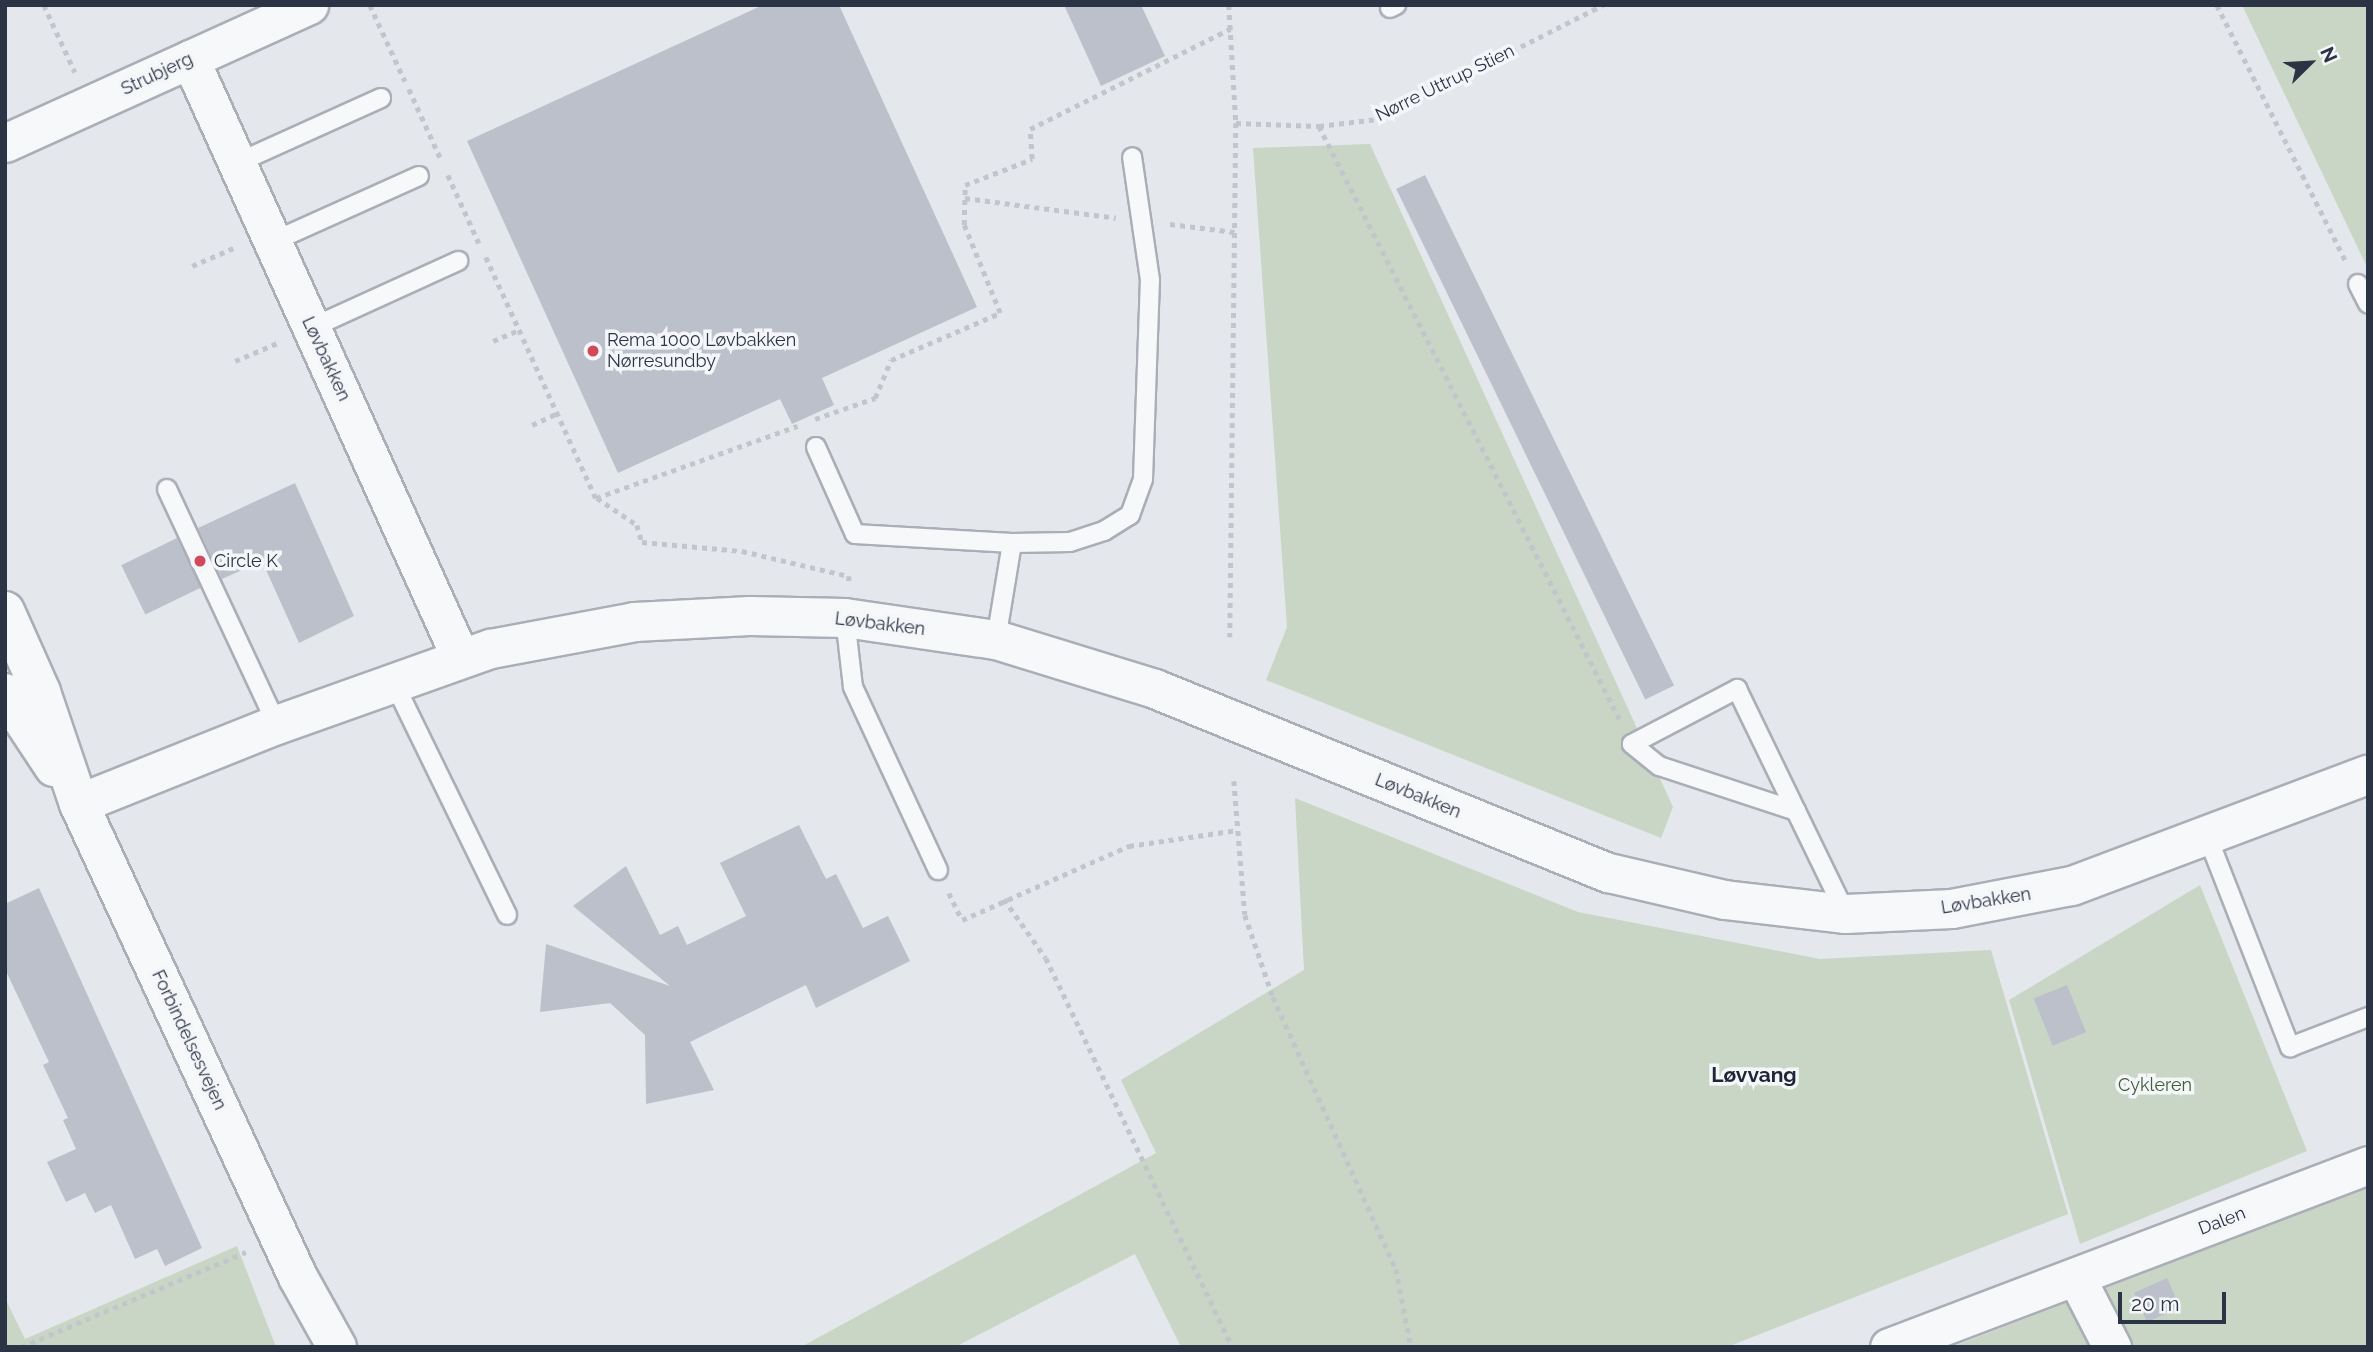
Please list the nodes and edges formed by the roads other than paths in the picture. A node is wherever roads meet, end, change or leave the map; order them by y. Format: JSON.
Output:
{"nodes":[{"id":1,"x":309,"y":5,"type":"edge"},
{"id":2,"x":190,"y":59,"type":"junction"},
{"id":3,"x":381,"y":98,"type":"dead end"},
{"id":4,"x":5,"y":143,"type":"edge"},
{"id":5,"x":1132,"y":158,"type":"dead end"},
{"id":6,"x":237,"y":163,"type":"junction"},
{"id":7,"x":419,"y":176,"type":"dead end"},
{"id":8,"x":270,"y":237,"type":"junction"},
{"id":9,"x":458,"y":261,"type":"dead end"},
{"id":10,"x":2358,"y":284,"type":"road end"},
{"id":11,"x":2368,"y":304,"type":"edge"},
{"id":12,"x":311,"y":328,"type":"junction"},
{"id":13,"x":816,"y":447,"type":"dead end"},
{"id":14,"x":167,"y":489,"type":"dead end"},
{"id":15,"x":1012,"y":543,"type":"junction"},
{"id":16,"x":5,"y":611,"type":"edge"},
{"id":17,"x":845,"y":618,"type":"junction"},
{"id":18,"x":996,"y":640,"type":"junction"},
{"id":19,"x":461,"y":659,"type":"junction"},
{"id":20,"x":394,"y":683,"type":"junction"},
{"id":21,"x":5,"y":693,"type":"edge"},
{"id":22,"x":276,"y":725,"type":"junction"},
{"id":23,"x":2368,"y":775,"type":"edge"},
{"id":24,"x":79,"y":804,"type":"junction"},
{"id":25,"x":1796,"y":811,"type":"junction"},
{"id":26,"x":2208,"y":838,"type":"junction"},
{"id":27,"x":937,"y":870,"type":"road end"},
{"id":28,"x":1846,"y":914,"type":"junction"},
{"id":29,"x":507,"y":915,"type":"dead end"},
{"id":30,"x":2368,"y":1017,"type":"edge"},
{"id":31,"x":2368,"y":1166,"type":"edge"},
{"id":32,"x":298,"y":1277,"type":"junction"},
{"id":33,"x":2076,"y":1277,"type":"junction"},
{"id":34,"x":322,"y":1347,"type":"edge"},
{"id":35,"x":337,"y":1347,"type":"edge"},
{"id":36,"x":1889,"y":1347,"type":"edge"},
{"id":37,"x":2112,"y":1347,"type":"edge"}],
"edges":[{"from":1,"to":2,"type":"street","name":"Strubjerg"},
{"from":2,"to":4,"type":"street","name":"Strubjerg"},
{"from":2,"to":6,"type":"street","name":"Løvbakken"},
{"from":3,"to":6,"type":"lane"},
{"from":5,"to":15,"type":"lane"},
{"from":6,"to":8,"type":"street","name":"Løvbakken"},
{"from":7,"to":8,"type":"lane"},
{"from":8,"to":12,"type":"street","name":"Løvbakken"},
{"from":9,"to":12,"type":"lane"},
{"from":10,"to":11,"type":"lane"},
{"from":12,"to":19,"type":"street","name":"Løvbakken"},
{"from":13,"to":15,"type":"lane"},
{"from":14,"to":22,"type":"lane"},
{"from":15,"to":18,"type":"lane"},
{"from":16,"to":24,"type":"street","name":"Forbindelsesvejen"},
{"from":17,"to":18,"type":"street","name":"Løvbakken"},
{"from":17,"to":19,"type":"street","name":"Løvbakken"},
{"from":17,"to":27,"type":"lane"},
{"from":18,"to":28,"type":"street","name":"Løvbakken"},
{"from":19,"to":20,"type":"street","name":"Løvbakken"},
{"from":20,"to":22,"type":"street","name":"Løvbakken"},
{"from":20,"to":29,"type":"lane"},
{"from":21,"to":24,"type":"street","name":"Forbindelsesvejen"},
{"from":22,"to":24,"type":"street","name":"Løvbakken"},
{"from":23,"to":26,"type":"street","name":"Løvbakken"},
{"from":24,"to":32,"type":"street","name":"Forbindelsesvejen"},
{"from":25,"to":25,"type":"lane"},
{"from":25,"to":28,"type":"lane"},
{"from":26,"to":28,"type":"street","name":"Løvbakken"},
{"from":26,"to":30,"type":"lane"},
{"from":31,"to":33,"type":"street","name":"Dalen"},
{"from":32,"to":34,"type":"street","name":"Forbindelsesvejen"},
{"from":32,"to":35,"type":"street","name":"Forbindelsesvejen"},
{"from":33,"to":36,"type":"street","name":"Dalen"},
{"from":33,"to":37,"type":"street"}]}
